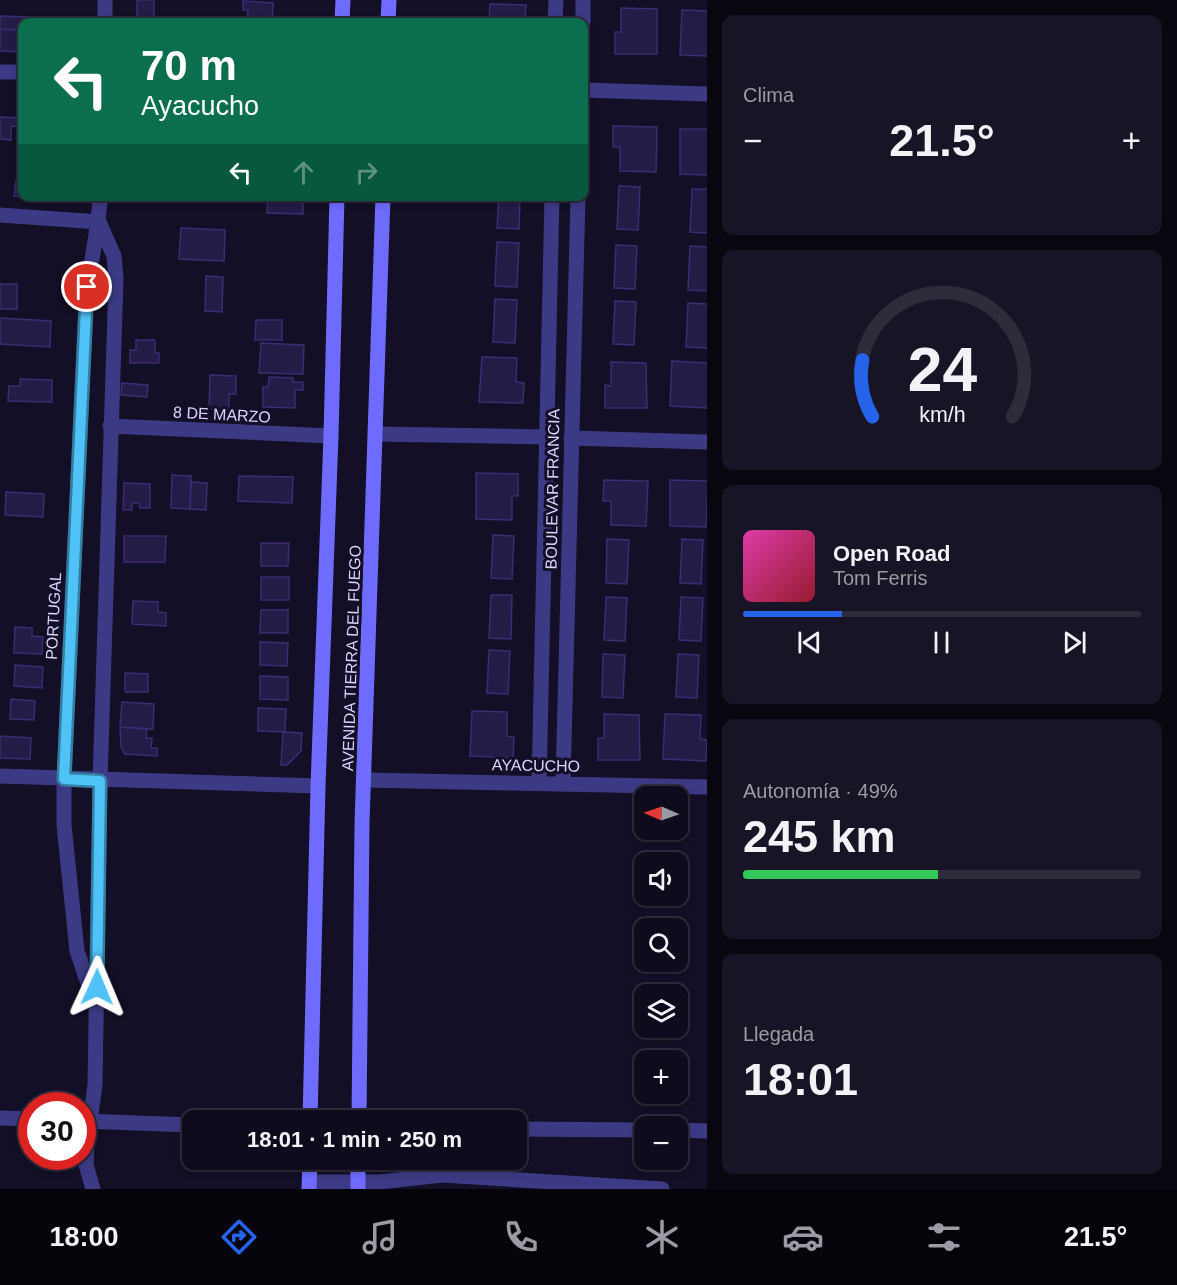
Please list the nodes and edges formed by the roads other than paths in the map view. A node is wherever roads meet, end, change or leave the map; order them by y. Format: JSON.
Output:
{"nodes":[{"id":1,"x":105,"y":0,"type":"edge"},
{"id":2,"x":343,"y":0,"type":"edge"},
{"id":3,"x":389,"y":0,"type":"edge"},
{"id":4,"x":556,"y":0,"type":"edge"},
{"id":5,"x":583,"y":0,"type":"edge"},
{"id":6,"x":105,"y":18,"type":"edge"},
{"id":7,"x":342,"y":18,"type":"edge"},
{"id":8,"x":388,"y":18,"type":"edge"},
{"id":9,"x":555,"y":18,"type":"edge"},
{"id":10,"x":583,"y":18,"type":"edge"},
{"id":11,"x":0,"y":72,"type":"edge"},
{"id":12,"x":18,"y":72,"type":"edge"},
{"id":13,"x":588,"y":90,"type":"edge"},
{"id":14,"x":707,"y":94,"type":"edge"},
{"id":15,"x":100,"y":201,"type":"edge"},
{"id":16,"x":337,"y":201,"type":"edge"},
{"id":17,"x":383,"y":201,"type":"edge"},
{"id":18,"x":552,"y":201,"type":"edge"},
{"id":19,"x":578,"y":201,"type":"edge"},
{"id":20,"x":0,"y":215,"type":"edge"},
{"id":21,"x":99,"y":222,"type":"junction"},
{"id":22,"x":110,"y":426,"type":"junction"},
{"id":23,"x":377,"y":434,"type":"junction"},
{"id":24,"x":332,"y":436,"type":"junction"},
{"id":25,"x":546,"y":437,"type":"junction"},
{"id":26,"x":571,"y":438,"type":"junction"},
{"id":27,"x":707,"y":442,"type":"edge"},
{"id":28,"x":0,"y":776,"type":"edge"},
{"id":29,"x":64,"y":779,"type":"junction"},
{"id":30,"x":365,"y":780,"type":"junction"},
{"id":31,"x":100,"y":781,"type":"junction"},
{"id":32,"x":539,"y":783,"type":"junction"},
{"id":33,"x":563,"y":783,"type":"junction"},
{"id":34,"x":318,"y":786,"type":"junction"},
{"id":35,"x":707,"y":788,"type":"edge"},
{"id":36,"x":96,"y":1010,"type":"junction"},
{"id":37,"x":93,"y":1092,"type":"edge"},
{"id":38,"x":310,"y":1110,"type":"edge"},
{"id":39,"x":359,"y":1110,"type":"edge"},
{"id":40,"x":0,"y":1118,"type":"edge"},
{"id":41,"x":18,"y":1119,"type":"edge"},
{"id":42,"x":96,"y":1121,"type":"edge"},
{"id":43,"x":182,"y":1125,"type":"edge"},
{"id":44,"x":527,"y":1129,"type":"edge"},
{"id":45,"x":634,"y":1130,"type":"edge"},
{"id":46,"x":688,"y":1130,"type":"edge"},
{"id":47,"x":707,"y":1131,"type":"edge"},
{"id":48,"x":87,"y":1170,"type":"edge"},
{"id":49,"x":358,"y":1170,"type":"edge"},
{"id":50,"x":310,"y":1185,"type":"edge"},
{"id":51,"x":358,"y":1186,"type":"edge"},
{"id":52,"x":93,"y":1189,"type":"edge"},
{"id":53,"x":662,"y":1189,"type":"edge"}],
"edges":[{"from":1,"to":6,"type":"street"},
{"from":2,"to":7,"type":"street"},
{"from":3,"to":8,"type":"street"},
{"from":4,"to":9,"type":"street"},
{"from":5,"to":10,"type":"street"},
{"from":11,"to":12,"type":"street"},
{"from":13,"to":14,"type":"street"},
{"from":15,"to":21,"type":"street","name":"PORTUGAL"},
{"from":16,"to":24,"type":"street","name":"AVENIDA TIERRA DEL FUEGO"},
{"from":17,"to":23,"type":"street","name":"AVENIDA TIERRA DEL FUEGO"},
{"from":18,"to":25,"type":"street","name":"BOULEVAR FRANCIA"},
{"from":19,"to":26,"type":"street","name":"BOULEVAR FRANCIA"},
{"from":20,"to":21,"type":"street"},
{"from":21,"to":22,"type":"street","name":"PORTUGAL"},
{"from":21,"to":29,"type":"street","name":"PORTUGAL"},
{"from":22,"to":24,"type":"street","name":"8 DE MARZO"},
{"from":22,"to":31,"type":"street","name":"PORTUGAL"},
{"from":23,"to":25,"type":"street"},
{"from":23,"to":30,"type":"street","name":"AVENIDA TIERRA DEL FUEGO"},
{"from":24,"to":34,"type":"street","name":"AVENIDA TIERRA DEL FUEGO"},
{"from":25,"to":32,"type":"street","name":"BOULEVAR FRANCIA"},
{"from":26,"to":27,"type":"street"},
{"from":26,"to":33,"type":"street","name":"BOULEVAR FRANCIA"},
{"from":28,"to":29,"type":"street"},
{"from":29,"to":31,"type":"street"},
{"from":29,"to":36,"type":"street","name":"PORTUGAL"},
{"from":30,"to":32,"type":"street","name":"AYACUCHO"},
{"from":30,"to":39,"type":"street","name":"AVENIDA TIERRA DEL FUEGO"},
{"from":31,"to":34,"type":"street"},
{"from":31,"to":36,"type":"street","name":"PORTUGAL"},
{"from":32,"to":33,"type":"street","name":"AYACUCHO"},
{"from":33,"to":35,"type":"street","name":"AYACUCHO"},
{"from":34,"to":38,"type":"street","name":"AVENIDA TIERRA DEL FUEGO"},
{"from":36,"to":37,"type":"street","name":"PORTUGAL"},
{"from":40,"to":41,"type":"street"},
{"from":42,"to":43,"type":"street"},
{"from":44,"to":45,"type":"street"},
{"from":46,"to":47,"type":"street"},
{"from":48,"to":52,"type":"street","name":"PORTUGAL"},
{"from":49,"to":51,"type":"street"},
{"from":50,"to":51,"type":"street"},
{"from":51,"to":53,"type":"street"}]}
